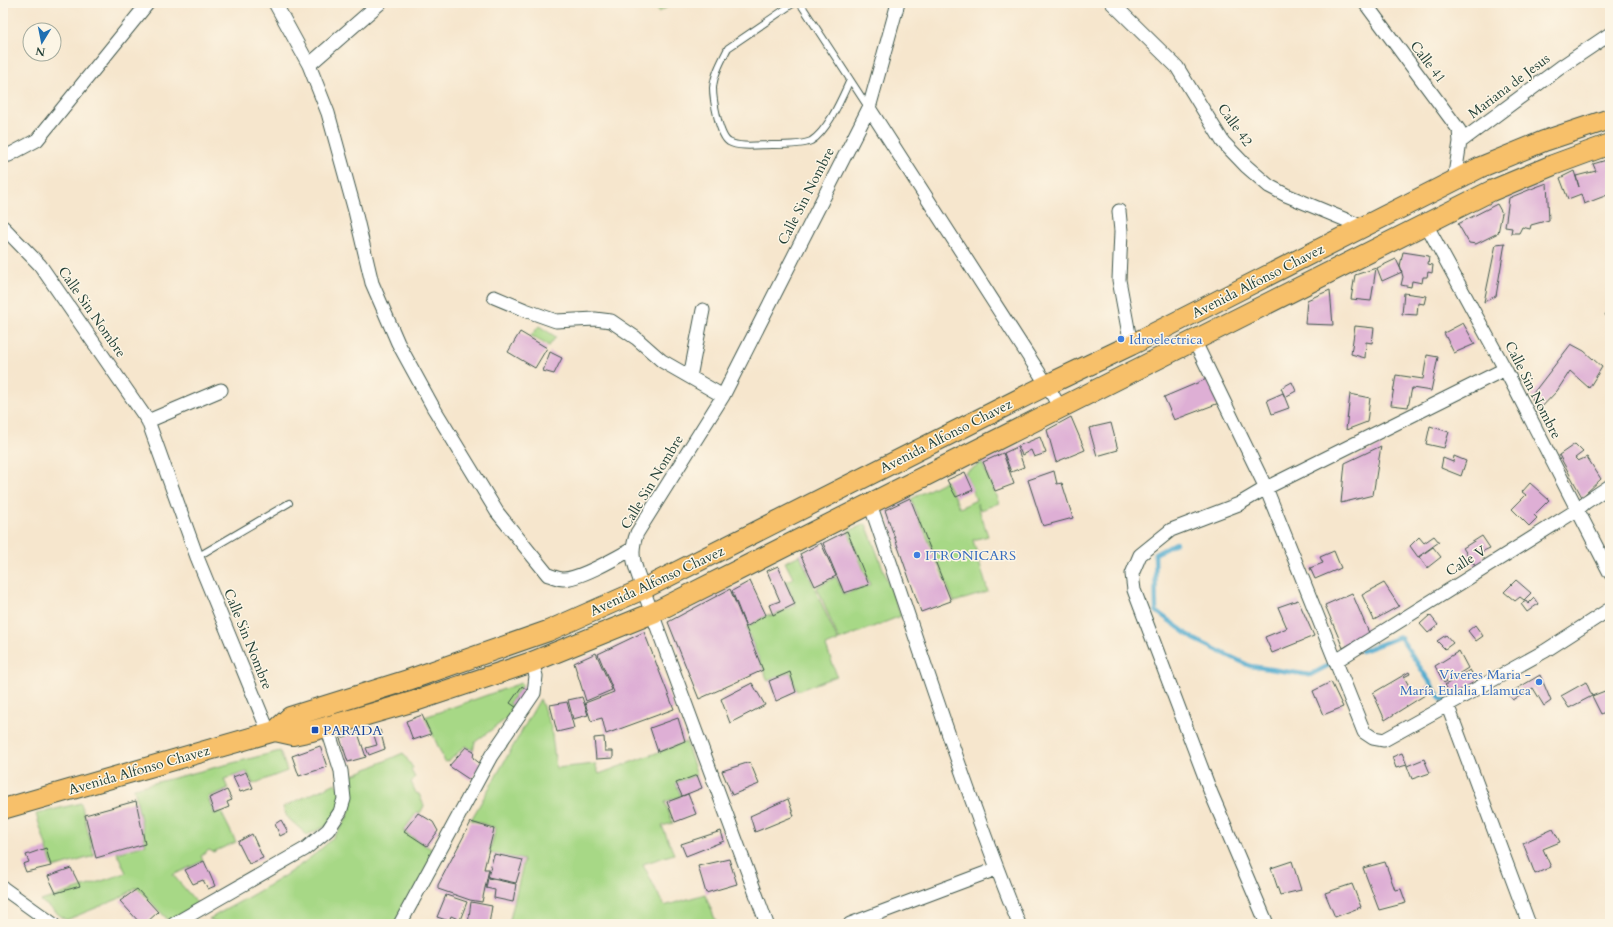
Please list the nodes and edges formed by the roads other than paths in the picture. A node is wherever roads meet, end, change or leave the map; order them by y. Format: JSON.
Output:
{"nodes":[{"id":1,"x":148,"y":3,"type":"edge"},
{"id":2,"x":275,"y":3,"type":"edge"},
{"id":3,"x":380,"y":3,"type":"edge"},
{"id":4,"x":794,"y":3,"type":"edge"},
{"id":5,"x":800,"y":3,"type":"edge"},
{"id":6,"x":898,"y":3,"type":"edge"},
{"id":7,"x":1112,"y":3,"type":"edge"},
{"id":8,"x":1365,"y":3,"type":"edge"},
{"id":9,"x":1610,"y":34,"type":"edge"},
{"id":10,"x":309,"y":65,"type":"junction"},
{"id":11,"x":850,"y":80,"type":"junction"},
{"id":12,"x":869,"y":108,"type":"junction"},
{"id":13,"x":1610,"y":119,"type":"edge"},
{"id":14,"x":1460,"y":142,"type":"junction"},
{"id":15,"x":1610,"y":144,"type":"edge"},
{"id":16,"x":5,"y":159,"type":"edge"},
{"id":17,"x":1454,"y":181,"type":"junction"},
{"id":18,"x":1119,"y":211,"type":"dead end"},
{"id":19,"x":1426,"y":224,"type":"junction"},
{"id":20,"x":3,"y":227,"type":"edge"},
{"id":21,"x":1363,"y":227,"type":"junction"},
{"id":22,"x":494,"y":297,"type":"dead end"},
{"id":23,"x":703,"y":310,"type":"dead end"},
{"id":24,"x":1194,"y":340,"type":"junction"},
{"id":25,"x":1131,"y":345,"type":"junction"},
{"id":26,"x":1505,"y":369,"type":"junction"},
{"id":27,"x":690,"y":377,"type":"junction"},
{"id":28,"x":1047,"y":385,"type":"junction"},
{"id":29,"x":221,"y":390,"type":"dead end"},
{"id":30,"x":723,"y":396,"type":"junction"},
{"id":31,"x":1060,"y":408,"type":"junction"},
{"id":32,"x":148,"y":421,"type":"junction"},
{"id":33,"x":1610,"y":486,"type":"edge"},
{"id":34,"x":1266,"y":488,"type":"junction"},
{"id":35,"x":289,"y":503,"type":"dead end"},
{"id":36,"x":870,"y":504,"type":"junction"},
{"id":37,"x":1577,"y":510,"type":"junction"},
{"id":38,"x":632,"y":550,"type":"junction"},
{"id":39,"x":197,"y":557,"type":"junction"},
{"id":40,"x":1610,"y":573,"type":"edge"},
{"id":41,"x":643,"y":589,"type":"junction"},
{"id":42,"x":1610,"y":609,"type":"edge"},
{"id":43,"x":653,"y":613,"type":"junction"},
{"id":44,"x":1336,"y":661,"type":"junction"},
{"id":45,"x":532,"y":662,"type":"junction"},
{"id":46,"x":1447,"y":704,"type":"junction"},
{"id":47,"x":327,"y":727,"type":"junction"},
{"id":48,"x":272,"y":732,"type":"junction"},
{"id":49,"x":3,"y":808,"type":"edge"},
{"id":50,"x":996,"y":869,"type":"junction"},
{"id":51,"x":3,"y":888,"type":"edge"},
{"id":52,"x":53,"y":924,"type":"edge"},
{"id":53,"x":174,"y":924,"type":"edge"},
{"id":54,"x":400,"y":924,"type":"edge"},
{"id":55,"x":767,"y":924,"type":"edge"},
{"id":56,"x":850,"y":924,"type":"edge"},
{"id":57,"x":1019,"y":924,"type":"edge"},
{"id":58,"x":1267,"y":924,"type":"edge"},
{"id":59,"x":1529,"y":924,"type":"edge"}],
"edges":[{"from":1,"to":16,"type":"street"},
{"from":2,"to":10,"type":"street"},
{"from":3,"to":10,"type":"street"},
{"from":4,"to":11,"type":"lane"},
{"from":5,"to":11,"type":"lane"},
{"from":6,"to":12,"type":"street","name":"Calle Sin Nombre"},
{"from":7,"to":21,"type":"street","name":"Calle 42"},
{"from":8,"to":14,"type":"street","name":"Calle 41"},
{"from":9,"to":14,"type":"street","name":"Mariana de Jesus"},
{"from":10,"to":38,"type":"street"},
{"from":11,"to":12,"type":"lane"},
{"from":12,"to":28,"type":"street"},
{"from":12,"to":30,"type":"street","name":"Calle Sin Nombre"},
{"from":13,"to":17,"type":"main road","name":"Avenida Alfonso Chavez"},
{"from":14,"to":17,"type":"street"},
{"from":15,"to":19,"type":"main road","name":"Avenida Alfonso Chavez"},
{"from":17,"to":21,"type":"main road","name":"Avenida Alfonso Chavez"},
{"from":18,"to":25,"type":"street"},
{"from":19,"to":24,"type":"main road","name":"Avenida Alfonso Chavez"},
{"from":19,"to":26,"type":"street","name":"Calle Sin Nombre"},
{"from":20,"to":32,"type":"street","name":"Calle Sin Nombre"},
{"from":21,"to":25,"type":"main road","name":"Avenida Alfonso Chavez"},
{"from":22,"to":27,"type":"street"},
{"from":23,"to":27,"type":"street"},
{"from":24,"to":31,"type":"main road","name":"Avenida Alfonso Chavez"},
{"from":24,"to":34,"type":"street"},
{"from":25,"to":28,"type":"main road","name":"Avenida Alfonso Chavez"},
{"from":26,"to":34,"type":"street"},
{"from":26,"to":37,"type":"street","name":"Calle Sin Nombre"},
{"from":27,"to":30,"type":"street"},
{"from":28,"to":31,"type":"street"},
{"from":28,"to":41,"type":"main road","name":"Avenida Alfonso Chavez"},
{"from":29,"to":32,"type":"street"},
{"from":30,"to":38,"type":"street","name":"Calle Sin Nombre"},
{"from":31,"to":36,"type":"main road","name":"Avenida Alfonso Chavez"},
{"from":32,"to":39,"type":"street","name":"Calle Sin Nombre"},
{"from":33,"to":37,"type":"street","name":"Calle V"},
{"from":34,"to":44,"type":"street"},
{"from":34,"to":58,"type":"street"},
{"from":35,"to":39,"type":"lane"},
{"from":36,"to":43,"type":"main road","name":"Avenida Alfonso Chavez"},
{"from":36,"to":50,"type":"street"},
{"from":37,"to":40,"type":"street","name":"Calle Sin Nombre"},
{"from":37,"to":44,"type":"street","name":"Calle V"},
{"from":38,"to":41,"type":"street","name":"Calle Sin Nombre"},
{"from":39,"to":48,"type":"street","name":"Calle Sin Nombre"},
{"from":41,"to":43,"type":"street","name":"Calle Sin Nombre"},
{"from":41,"to":48,"type":"main road","name":"Avenida Alfonso Chavez"},
{"from":42,"to":46,"type":"street"},
{"from":43,"to":45,"type":"main road","name":"Avenida Alfonso Chavez"},
{"from":43,"to":55,"type":"street","name":"Calle Sin Nombre"},
{"from":44,"to":46,"type":"street"},
{"from":45,"to":47,"type":"main road","name":"Avenida Alfonso Chavez"},
{"from":45,"to":54,"type":"street"},
{"from":46,"to":59,"type":"street"},
{"from":47,"to":48,"type":"main road","name":"Avenida Alfonso Chavez"},
{"from":47,"to":53,"type":"street"},
{"from":48,"to":49,"type":"main road","name":"Avenida Alfonso Chavez"},
{"from":50,"to":56,"type":"street"},
{"from":50,"to":57,"type":"street"},
{"from":51,"to":52,"type":"street"}]}
